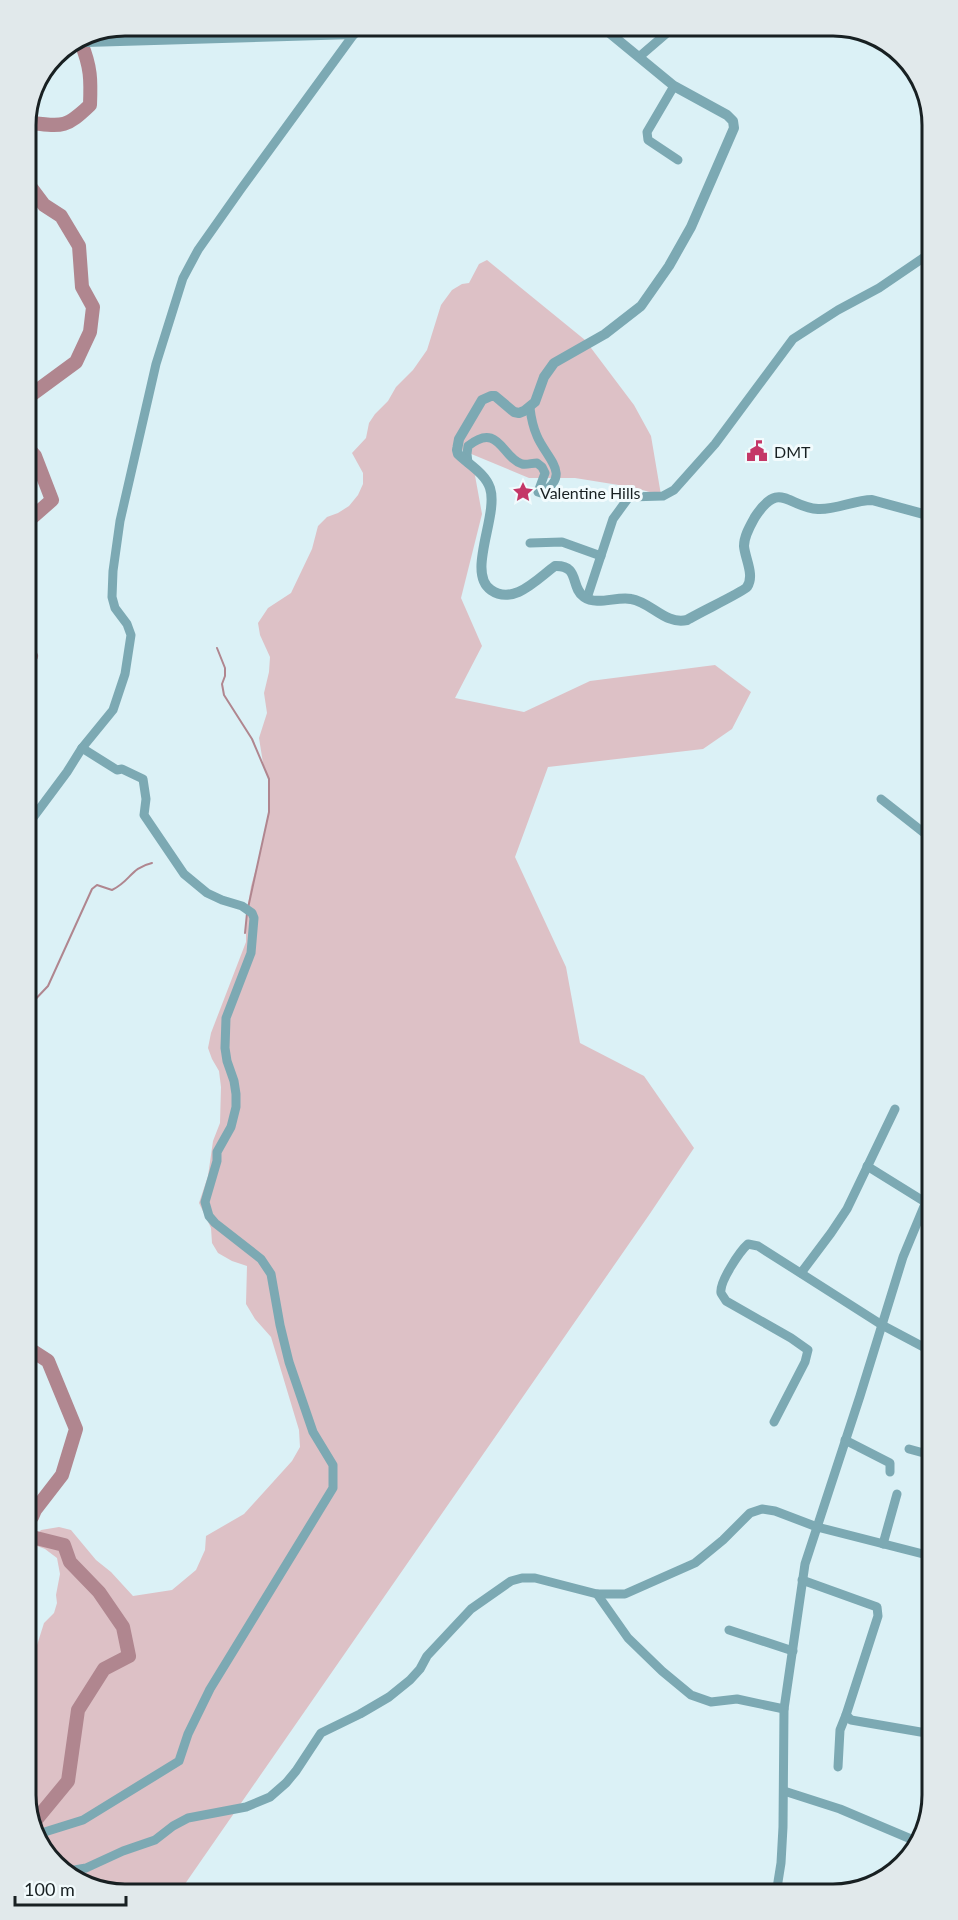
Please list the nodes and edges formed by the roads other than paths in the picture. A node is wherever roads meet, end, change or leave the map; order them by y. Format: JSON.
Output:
{"nodes":[{"id":1,"x":222,"y":36,"type":"edge"},
{"id":2,"x":353,"y":36,"type":"edge"},
{"id":3,"x":613,"y":36,"type":"edge"},
{"id":4,"x":663,"y":36,"type":"edge"},
{"id":5,"x":95,"y":42,"type":"edge"},
{"id":6,"x":639,"y":57,"type":"junction"},
{"id":7,"x":674,"y":86,"type":"junction"},
{"id":8,"x":678,"y":160,"type":"dead end"},
{"id":9,"x":922,"y":259,"type":"edge"},
{"id":10,"x":530,"y":408,"type":"junction"},
{"id":11,"x":468,"y":463,"type":"junction"},
{"id":12,"x":922,"y":514,"type":"edge"},
{"id":13,"x":530,"y":543,"type":"dead end"},
{"id":14,"x":601,"y":556,"type":"junction"},
{"id":15,"x":587,"y":598,"type":"junction"},
{"id":16,"x":82,"y":747,"type":"junction"},
{"id":17,"x":881,"y":799,"type":"dead end"},
{"id":18,"x":36,"y":814,"type":"edge"},
{"id":19,"x":922,"y":831,"type":"edge"},
{"id":20,"x":895,"y":1109,"type":"dead end"},
{"id":21,"x":867,"y":1167,"type":"junction"},
{"id":22,"x":922,"y":1200,"type":"edge"},
{"id":23,"x":922,"y":1210,"type":"edge"},
{"id":24,"x":801,"y":1273,"type":"junction"},
{"id":25,"x":882,"y":1325,"type":"junction"},
{"id":26,"x":922,"y":1346,"type":"edge"},
{"id":27,"x":774,"y":1422,"type":"dead end"},
{"id":28,"x":845,"y":1440,"type":"junction"},
{"id":29,"x":909,"y":1449,"type":"dead end"},
{"id":30,"x":922,"y":1453,"type":"edge"},
{"id":31,"x":890,"y":1472,"type":"dead end"},
{"id":32,"x":897,"y":1494,"type":"dead end"},
{"id":33,"x":817,"y":1527,"type":"junction"},
{"id":34,"x":883,"y":1544,"type":"junction"},
{"id":35,"x":922,"y":1554,"type":"edge"},
{"id":36,"x":802,"y":1580,"type":"junction"},
{"id":37,"x":597,"y":1594,"type":"junction"},
{"id":38,"x":729,"y":1630,"type":"dead end"},
{"id":39,"x":793,"y":1651,"type":"junction"},
{"id":40,"x":784,"y":1709,"type":"junction"},
{"id":41,"x":846,"y":1715,"type":"junction"},
{"id":42,"x":922,"y":1732,"type":"edge"},
{"id":43,"x":838,"y":1767,"type":"dead end"},
{"id":44,"x":784,"y":1791,"type":"junction"},
{"id":45,"x":44,"y":1832,"type":"edge"},
{"id":46,"x":911,"y":1839,"type":"edge"},
{"id":47,"x":76,"y":1870,"type":"edge"},
{"id":48,"x":777,"y":1884,"type":"edge"}],
"edges":[{"from":1,"to":5,"type":"street"},
{"from":2,"to":16,"type":"street"},
{"from":3,"to":6,"type":"street"},
{"from":4,"to":6,"type":"street"},
{"from":6,"to":7,"type":"street"},
{"from":7,"to":8,"type":"street"},
{"from":7,"to":10,"type":"street"},
{"from":9,"to":14,"type":"street"},
{"from":10,"to":11,"type":"street"},
{"from":10,"to":11,"type":"street"},
{"from":11,"to":15,"type":"street"},
{"from":12,"to":15,"type":"street"},
{"from":13,"to":14,"type":"street"},
{"from":14,"to":15,"type":"street"},
{"from":16,"to":18,"type":"street"},
{"from":16,"to":45,"type":"street"},
{"from":17,"to":19,"type":"street"},
{"from":20,"to":21,"type":"street"},
{"from":21,"to":22,"type":"street"},
{"from":21,"to":24,"type":"street"},
{"from":23,"to":25,"type":"street"},
{"from":24,"to":25,"type":"street"},
{"from":24,"to":27,"type":"street"},
{"from":25,"to":26,"type":"street"},
{"from":25,"to":28,"type":"street"},
{"from":28,"to":31,"type":"street"},
{"from":28,"to":33,"type":"street"},
{"from":29,"to":30,"type":"street"},
{"from":32,"to":34,"type":"street"},
{"from":33,"to":34,"type":"street"},
{"from":33,"to":36,"type":"street"},
{"from":33,"to":37,"type":"street"},
{"from":34,"to":35,"type":"street"},
{"from":36,"to":39,"type":"street"},
{"from":36,"to":41,"type":"street"},
{"from":37,"to":40,"type":"street"},
{"from":37,"to":47,"type":"street"},
{"from":38,"to":39,"type":"street"},
{"from":39,"to":40,"type":"street"},
{"from":40,"to":44,"type":"street"},
{"from":41,"to":42,"type":"street"},
{"from":41,"to":43,"type":"street"},
{"from":44,"to":46,"type":"street"},
{"from":44,"to":48,"type":"street"}]}
